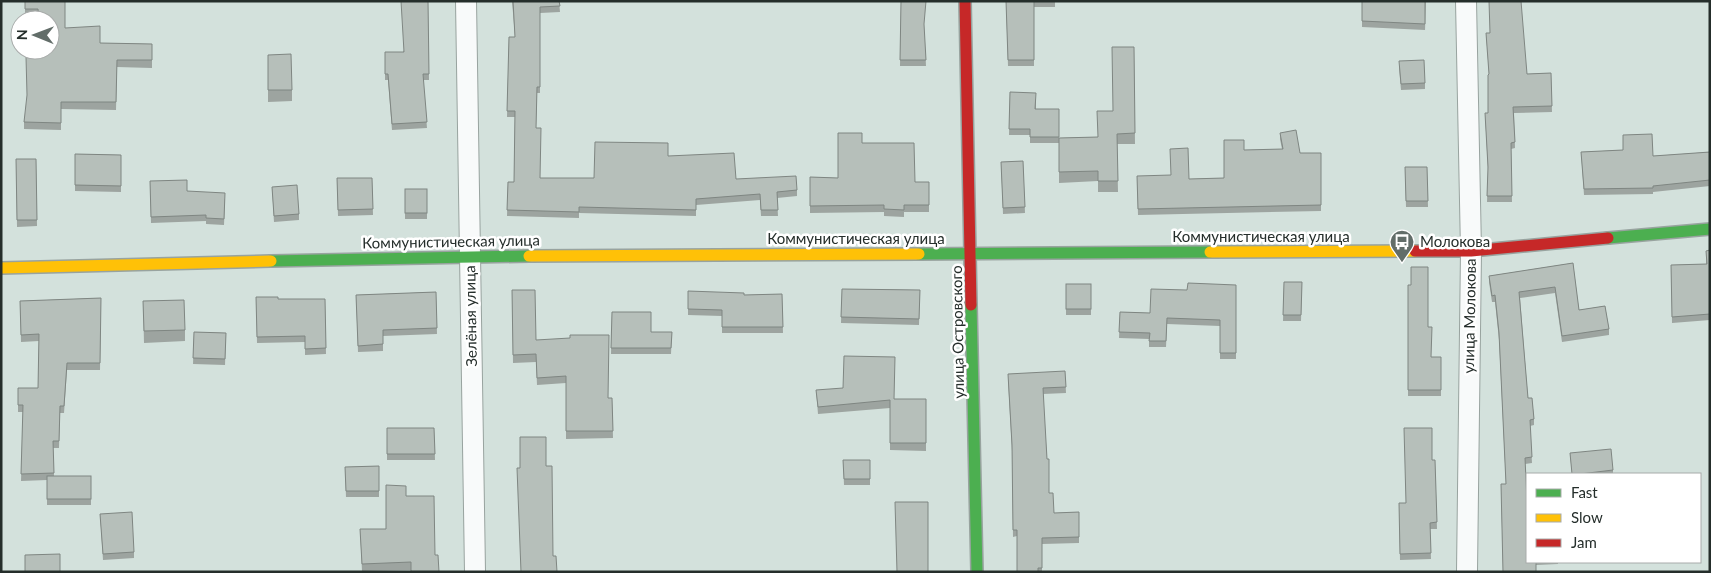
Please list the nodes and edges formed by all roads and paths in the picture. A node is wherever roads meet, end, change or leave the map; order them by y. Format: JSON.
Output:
{"nodes":[{"id":1,"x":466,"y":1,"type":"edge"},
{"id":2,"x":965,"y":1,"type":"edge"},
{"id":3,"x":1466,"y":1,"type":"edge"},
{"id":4,"x":1710,"y":229,"type":"edge"},
{"id":5,"x":1471,"y":251,"type":"junction"},
{"id":6,"x":972,"y":254,"type":"junction"},
{"id":7,"x":470,"y":256,"type":"junction"},
{"id":8,"x":1,"y":268,"type":"edge"},
{"id":9,"x":474,"y":572,"type":"edge"},
{"id":10,"x":977,"y":572,"type":"edge"},
{"id":11,"x":1467,"y":572,"type":"edge"}],
"edges":[{"from":1,"to":7,"type":"street","name":"Зелёная улица"},
{"from":2,"to":6,"type":"street","name":"улица Островского"},
{"from":3,"to":5,"type":"street","name":"улица Молокова"},
{"from":4,"to":5,"type":"street","name":"Коммунистическая улица"},
{"from":5,"to":6,"type":"street","name":"Коммунистическая улица"},
{"from":5,"to":11,"type":"street","name":"улица Молокова"},
{"from":6,"to":7,"type":"street","name":"Коммунистическая улица"},
{"from":6,"to":10,"type":"street","name":"улица Островского"},
{"from":7,"to":8,"type":"street","name":"Коммунистическая улица"},
{"from":7,"to":9,"type":"street","name":"Зелёная улица"}]}
